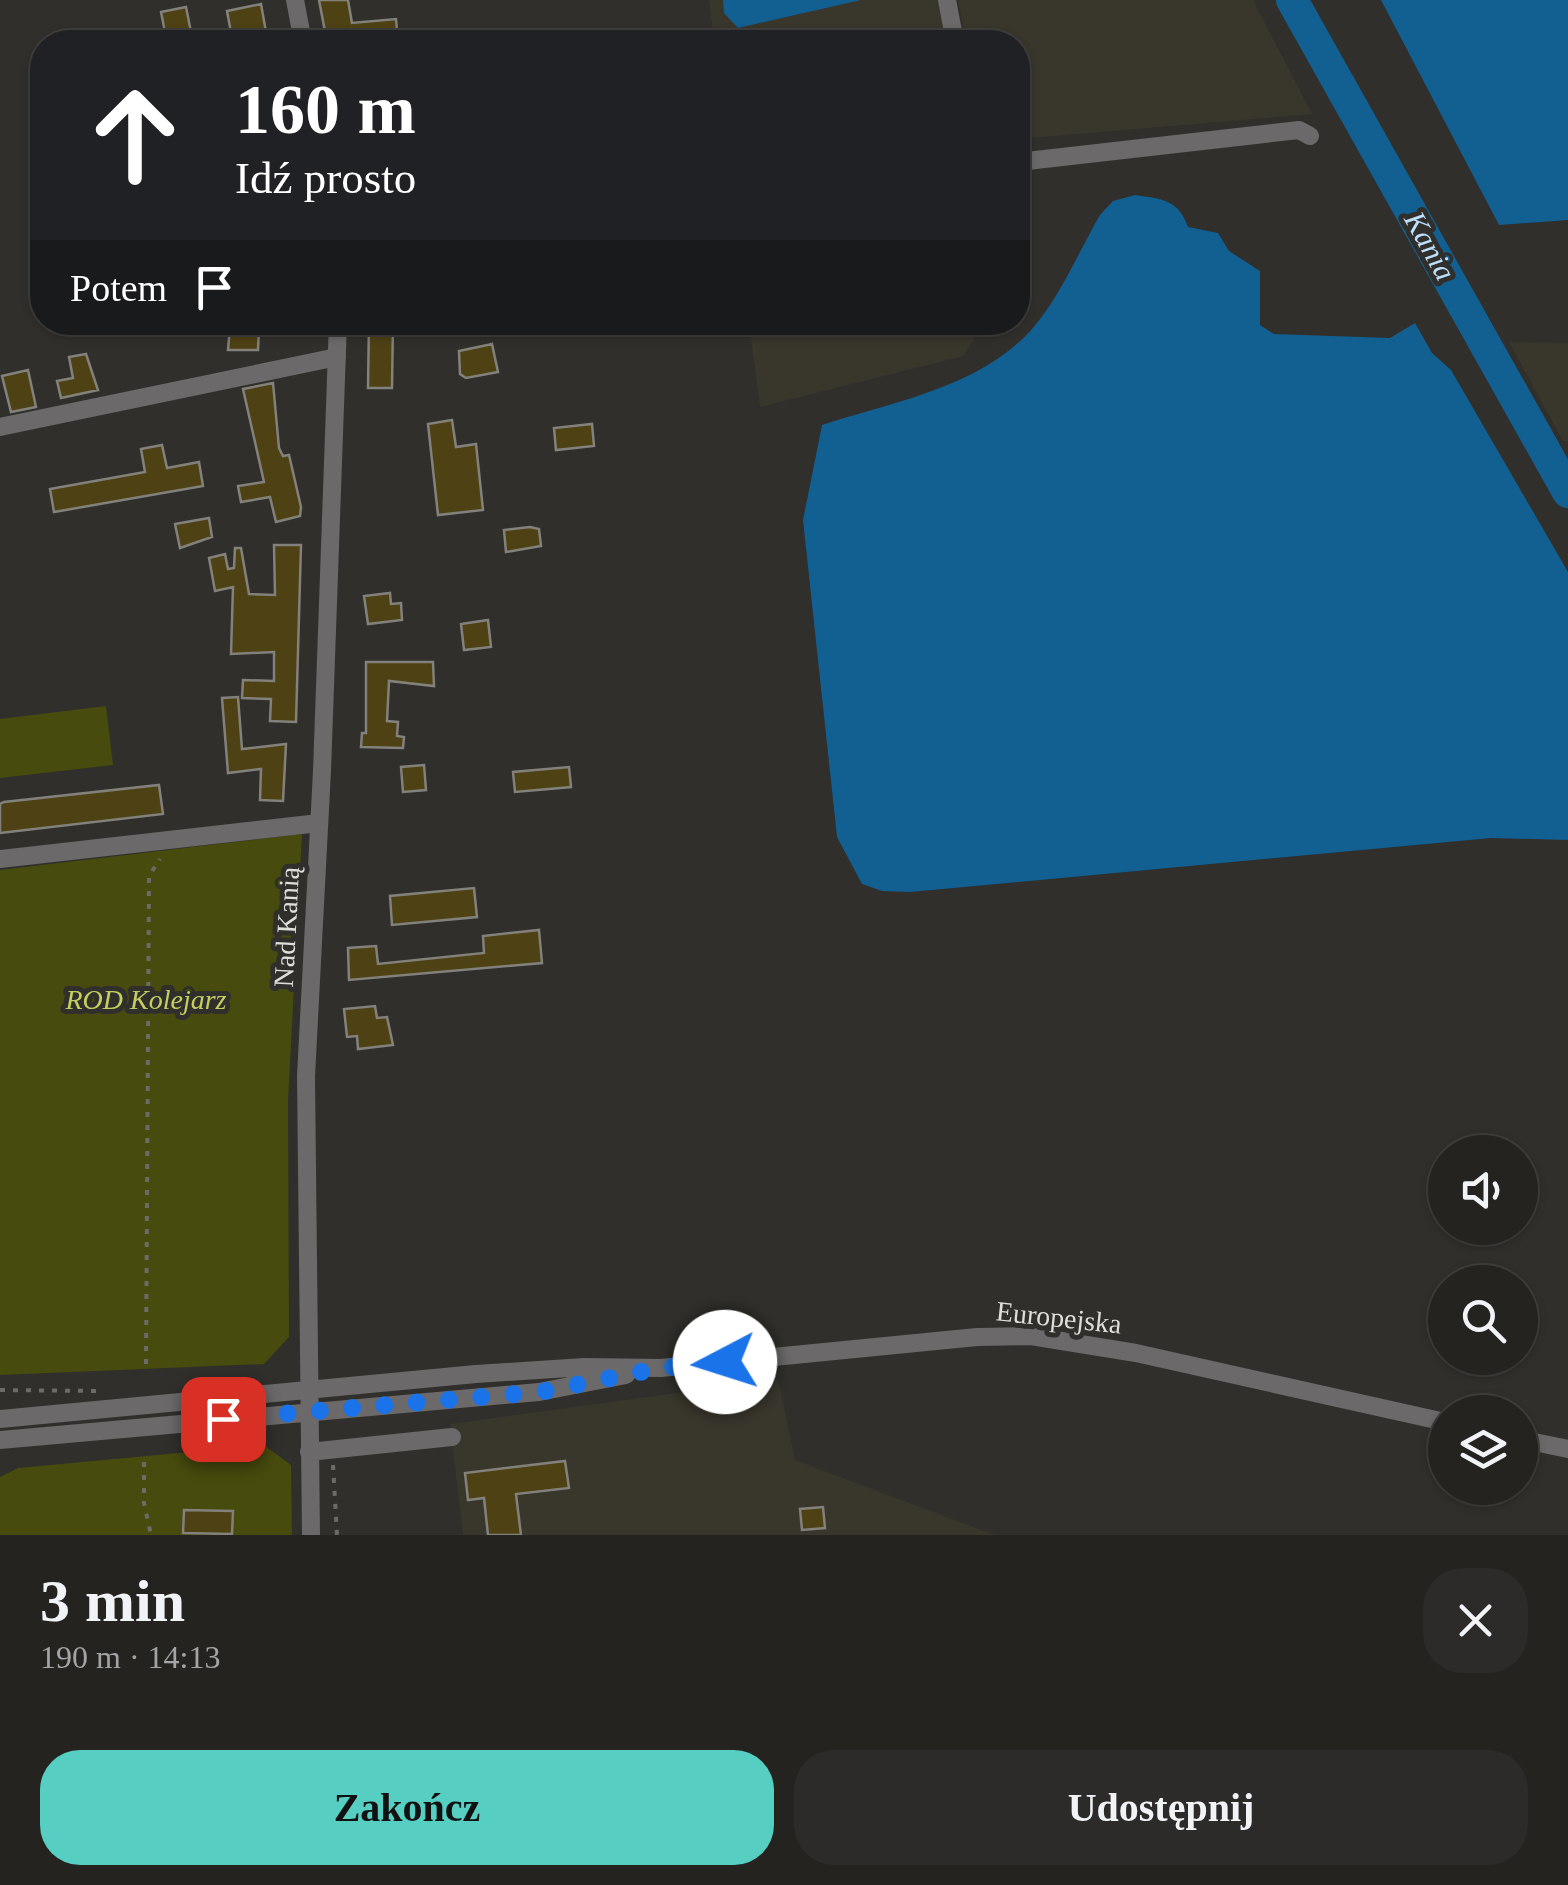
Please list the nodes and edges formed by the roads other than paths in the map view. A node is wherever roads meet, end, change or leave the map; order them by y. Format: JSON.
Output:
{"nodes":[{"id":1,"x":295,"y":0,"type":"edge"},
{"id":2,"x":947,"y":0,"type":"edge"},
{"id":3,"x":301,"y":30,"type":"edge"},
{"id":4,"x":953,"y":30,"type":"edge"},
{"id":5,"x":1310,"y":136,"type":"dead end"},
{"id":6,"x":1030,"y":161,"type":"edge"},
{"id":7,"x":338,"y":335,"type":"edge"},
{"id":8,"x":337,"y":357,"type":"junction"},
{"id":9,"x":0,"y":427,"type":"edge"},
{"id":10,"x":319,"y":824,"type":"junction"},
{"id":11,"x":0,"y":859,"type":"edge"},
{"id":12,"x":660,"y":1368,"type":"junction"},
{"id":13,"x":307,"y":1389,"type":"junction"},
{"id":14,"x":307,"y":1414,"type":"junction"},
{"id":15,"x":1428,"y":1418,"type":"edge"},
{"id":16,"x":0,"y":1419,"type":"edge"},
{"id":17,"x":452,"y":1436,"type":"dead end"},
{"id":18,"x":0,"y":1440,"type":"edge"},
{"id":19,"x":1538,"y":1443,"type":"edge"},
{"id":20,"x":1568,"y":1449,"type":"edge"},
{"id":21,"x":309,"y":1452,"type":"junction"},
{"id":22,"x":311,"y":1535,"type":"edge"}],
"edges":[{"from":1,"to":3,"type":"street"},
{"from":2,"to":4,"type":"street"},
{"from":5,"to":6,"type":"street"},
{"from":7,"to":8,"type":"street","name":"Nad Kanią"},
{"from":8,"to":9,"type":"street"},
{"from":8,"to":10,"type":"street","name":"Nad Kanią"},
{"from":10,"to":11,"type":"street"},
{"from":10,"to":13,"type":"street","name":"Nad Kanią"},
{"from":12,"to":13,"type":"street","name":"Europejska"},
{"from":12,"to":14,"type":"street","name":"Europejska"},
{"from":12,"to":15,"type":"street","name":"Europejska"},
{"from":13,"to":14,"type":"street","name":"Nad Kanią"},
{"from":13,"to":16,"type":"street","name":"Europejska"},
{"from":14,"to":18,"type":"street","name":"Europejska"},
{"from":14,"to":21,"type":"street","name":"Nad Kanią"},
{"from":17,"to":21,"type":"street"},
{"from":19,"to":20,"type":"street"},
{"from":21,"to":22,"type":"street","name":"Nad Kanią"}]}
